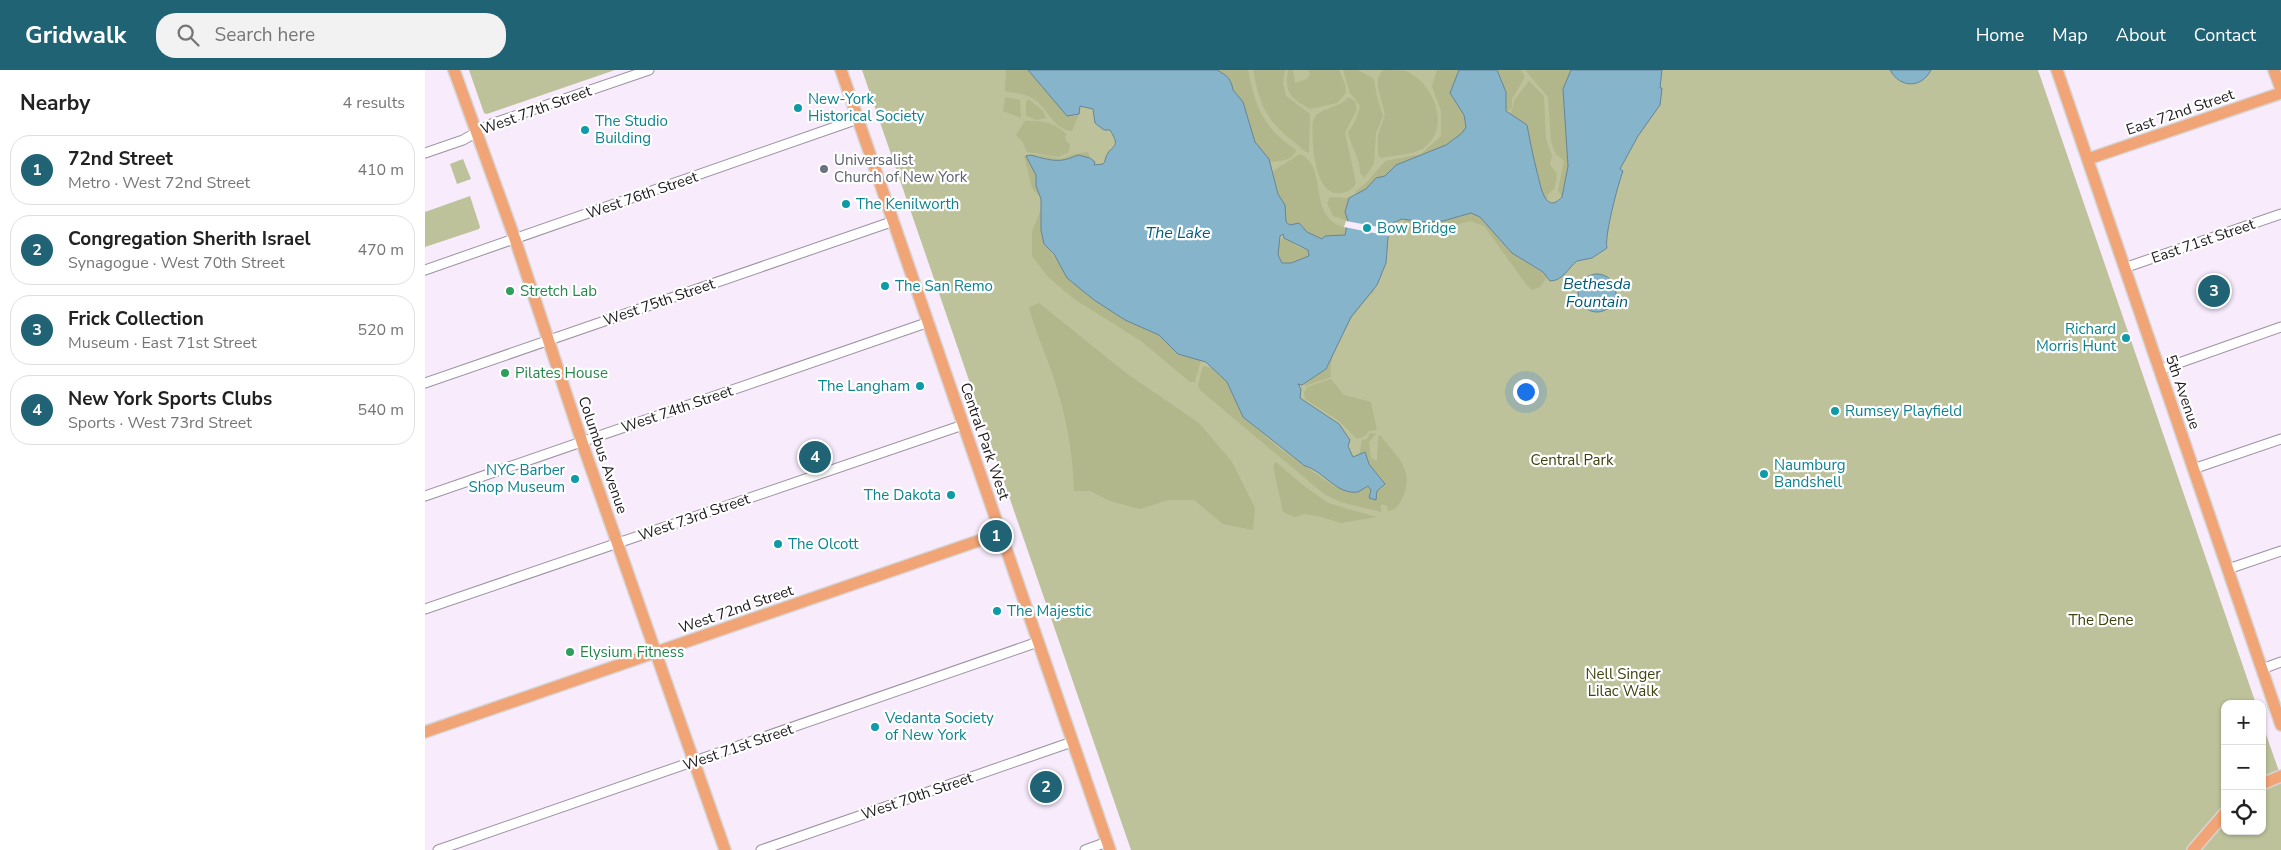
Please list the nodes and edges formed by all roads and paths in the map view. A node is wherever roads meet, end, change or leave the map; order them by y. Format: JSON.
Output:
{"nodes":[{"id":1,"x":454,"y":70,"type":"edge"},
{"id":2,"x":649,"y":70,"type":"edge"},
{"id":3,"x":841,"y":70,"type":"edge"},
{"id":4,"x":2057,"y":70,"type":"edge"},
{"id":5,"x":2274,"y":70,"type":"edge"},
{"id":6,"x":2281,"y":91,"type":"edge"},
{"id":7,"x":858,"y":119,"type":"junction"},
{"id":8,"x":476,"y":133,"type":"junction"},
{"id":9,"x":425,"y":153,"type":"edge"},
{"id":10,"x":2088,"y":160,"type":"junction"},
{"id":11,"x":2281,"y":214,"type":"edge"},
{"id":12,"x":894,"y":221,"type":"junction"},
{"id":13,"x":515,"y":239,"type":"junction"},
{"id":14,"x":2124,"y":268,"type":"junction"},
{"id":15,"x":425,"y":270,"type":"edge"},
{"id":16,"x":929,"y":322,"type":"junction"},
{"id":17,"x":2281,"y":327,"type":"edge"},
{"id":18,"x":548,"y":340,"type":"junction"},
{"id":19,"x":2159,"y":370,"type":"junction"},
{"id":20,"x":425,"y":382,"type":"edge"},
{"id":21,"x":963,"y":425,"type":"junction"},
{"id":22,"x":2281,"y":439,"type":"edge"},
{"id":23,"x":582,"y":441,"type":"junction"},
{"id":24,"x":2193,"y":469,"type":"junction"},
{"id":25,"x":425,"y":496,"type":"edge"},
{"id":26,"x":1001,"y":533,"type":"junction"},
{"id":27,"x":618,"y":543,"type":"junction"},
{"id":28,"x":2281,"y":551,"type":"edge"},
{"id":29,"x":2228,"y":569,"type":"junction"},
{"id":30,"x":425,"y":610,"type":"edge"},
{"id":31,"x":1038,"y":642,"type":"junction"},
{"id":32,"x":657,"y":652,"type":"junction"},
{"id":33,"x":2281,"y":662,"type":"edge"},
{"id":34,"x":2262,"y":669,"type":"junction"},
{"id":35,"x":2281,"y":724,"type":"edge"},
{"id":36,"x":425,"y":732,"type":"edge"},
{"id":37,"x":1073,"y":742,"type":"junction"},
{"id":38,"x":694,"y":762,"type":"junction"},
{"id":39,"x":2281,"y":776,"type":"edge"},
{"id":40,"x":2266,"y":782,"type":"edge"},
{"id":41,"x":2221,"y":817,"type":"edge"},
{"id":42,"x":1109,"y":846,"type":"edge"},
{"id":43,"x":438,"y":850,"type":"edge"},
{"id":44,"x":725,"y":850,"type":"edge"},
{"id":45,"x":761,"y":850,"type":"edge"},
{"id":46,"x":1085,"y":850,"type":"edge"},
{"id":47,"x":2193,"y":850,"type":"edge"}],
"edges":[{"from":1,"to":8,"type":"main road","name":"Columbus Avenue"},
{"from":2,"to":8,"type":"street","name":"West 77th Street"},
{"from":3,"to":7,"type":"main road","name":"Central Park West"},
{"from":4,"to":10,"type":"main road","name":"5th Avenue"},
{"from":5,"to":6,"type":"main road"},
{"from":6,"to":10,"type":"main road","name":"East 72nd Street"},
{"from":7,"to":12,"type":"main road","name":"Central Park West"},
{"from":7,"to":13,"type":"street","name":"West 76th Street"},
{"from":8,"to":9,"type":"street","name":"West 77th Street"},
{"from":8,"to":13,"type":"main road","name":"Columbus Avenue"},
{"from":10,"to":14,"type":"main road","name":"5th Avenue"},
{"from":11,"to":14,"type":"street","name":"East 71st Street"},
{"from":12,"to":16,"type":"main road","name":"Central Park West"},
{"from":12,"to":18,"type":"street","name":"West 75th Street"},
{"from":13,"to":15,"type":"street","name":"West 76th Street"},
{"from":13,"to":18,"type":"main road","name":"Columbus Avenue"},
{"from":14,"to":19,"type":"main road","name":"5th Avenue"},
{"from":16,"to":21,"type":"main road","name":"Central Park West"},
{"from":16,"to":23,"type":"street","name":"West 74th Street"},
{"from":17,"to":19,"type":"street"},
{"from":18,"to":20,"type":"street","name":"West 75th Street"},
{"from":18,"to":23,"type":"main road","name":"Columbus Avenue"},
{"from":19,"to":24,"type":"main road","name":"5th Avenue"},
{"from":21,"to":26,"type":"main road","name":"Central Park West"},
{"from":21,"to":27,"type":"street","name":"West 73rd Street"},
{"from":22,"to":24,"type":"street"},
{"from":23,"to":25,"type":"street","name":"West 74th Street"},
{"from":23,"to":27,"type":"main road","name":"Columbus Avenue"},
{"from":24,"to":29,"type":"main road","name":"5th Avenue"},
{"from":26,"to":31,"type":"main road","name":"Central Park West"},
{"from":26,"to":32,"type":"main road","name":"West 72nd Street"},
{"from":27,"to":30,"type":"street","name":"West 73rd Street"},
{"from":27,"to":32,"type":"main road","name":"Columbus Avenue"},
{"from":28,"to":29,"type":"street"},
{"from":29,"to":34,"type":"main road","name":"5th Avenue"},
{"from":31,"to":37,"type":"main road","name":"Central Park West"},
{"from":31,"to":38,"type":"street","name":"West 71st Street"},
{"from":32,"to":36,"type":"main road","name":"West 72nd Street"},
{"from":32,"to":38,"type":"main road","name":"Columbus Avenue"},
{"from":33,"to":34,"type":"street"},
{"from":34,"to":35,"type":"main road","name":"5th Avenue"},
{"from":37,"to":42,"type":"main road","name":"Central Park West"},
{"from":37,"to":45,"type":"street","name":"West 70th Street"},
{"from":38,"to":43,"type":"street","name":"West 71st Street"},
{"from":38,"to":44,"type":"main road","name":"Columbus Avenue"},
{"from":39,"to":40,"type":"main road"},
{"from":41,"to":47,"type":"main road"},
{"from":42,"to":46,"type":"street"}]}
